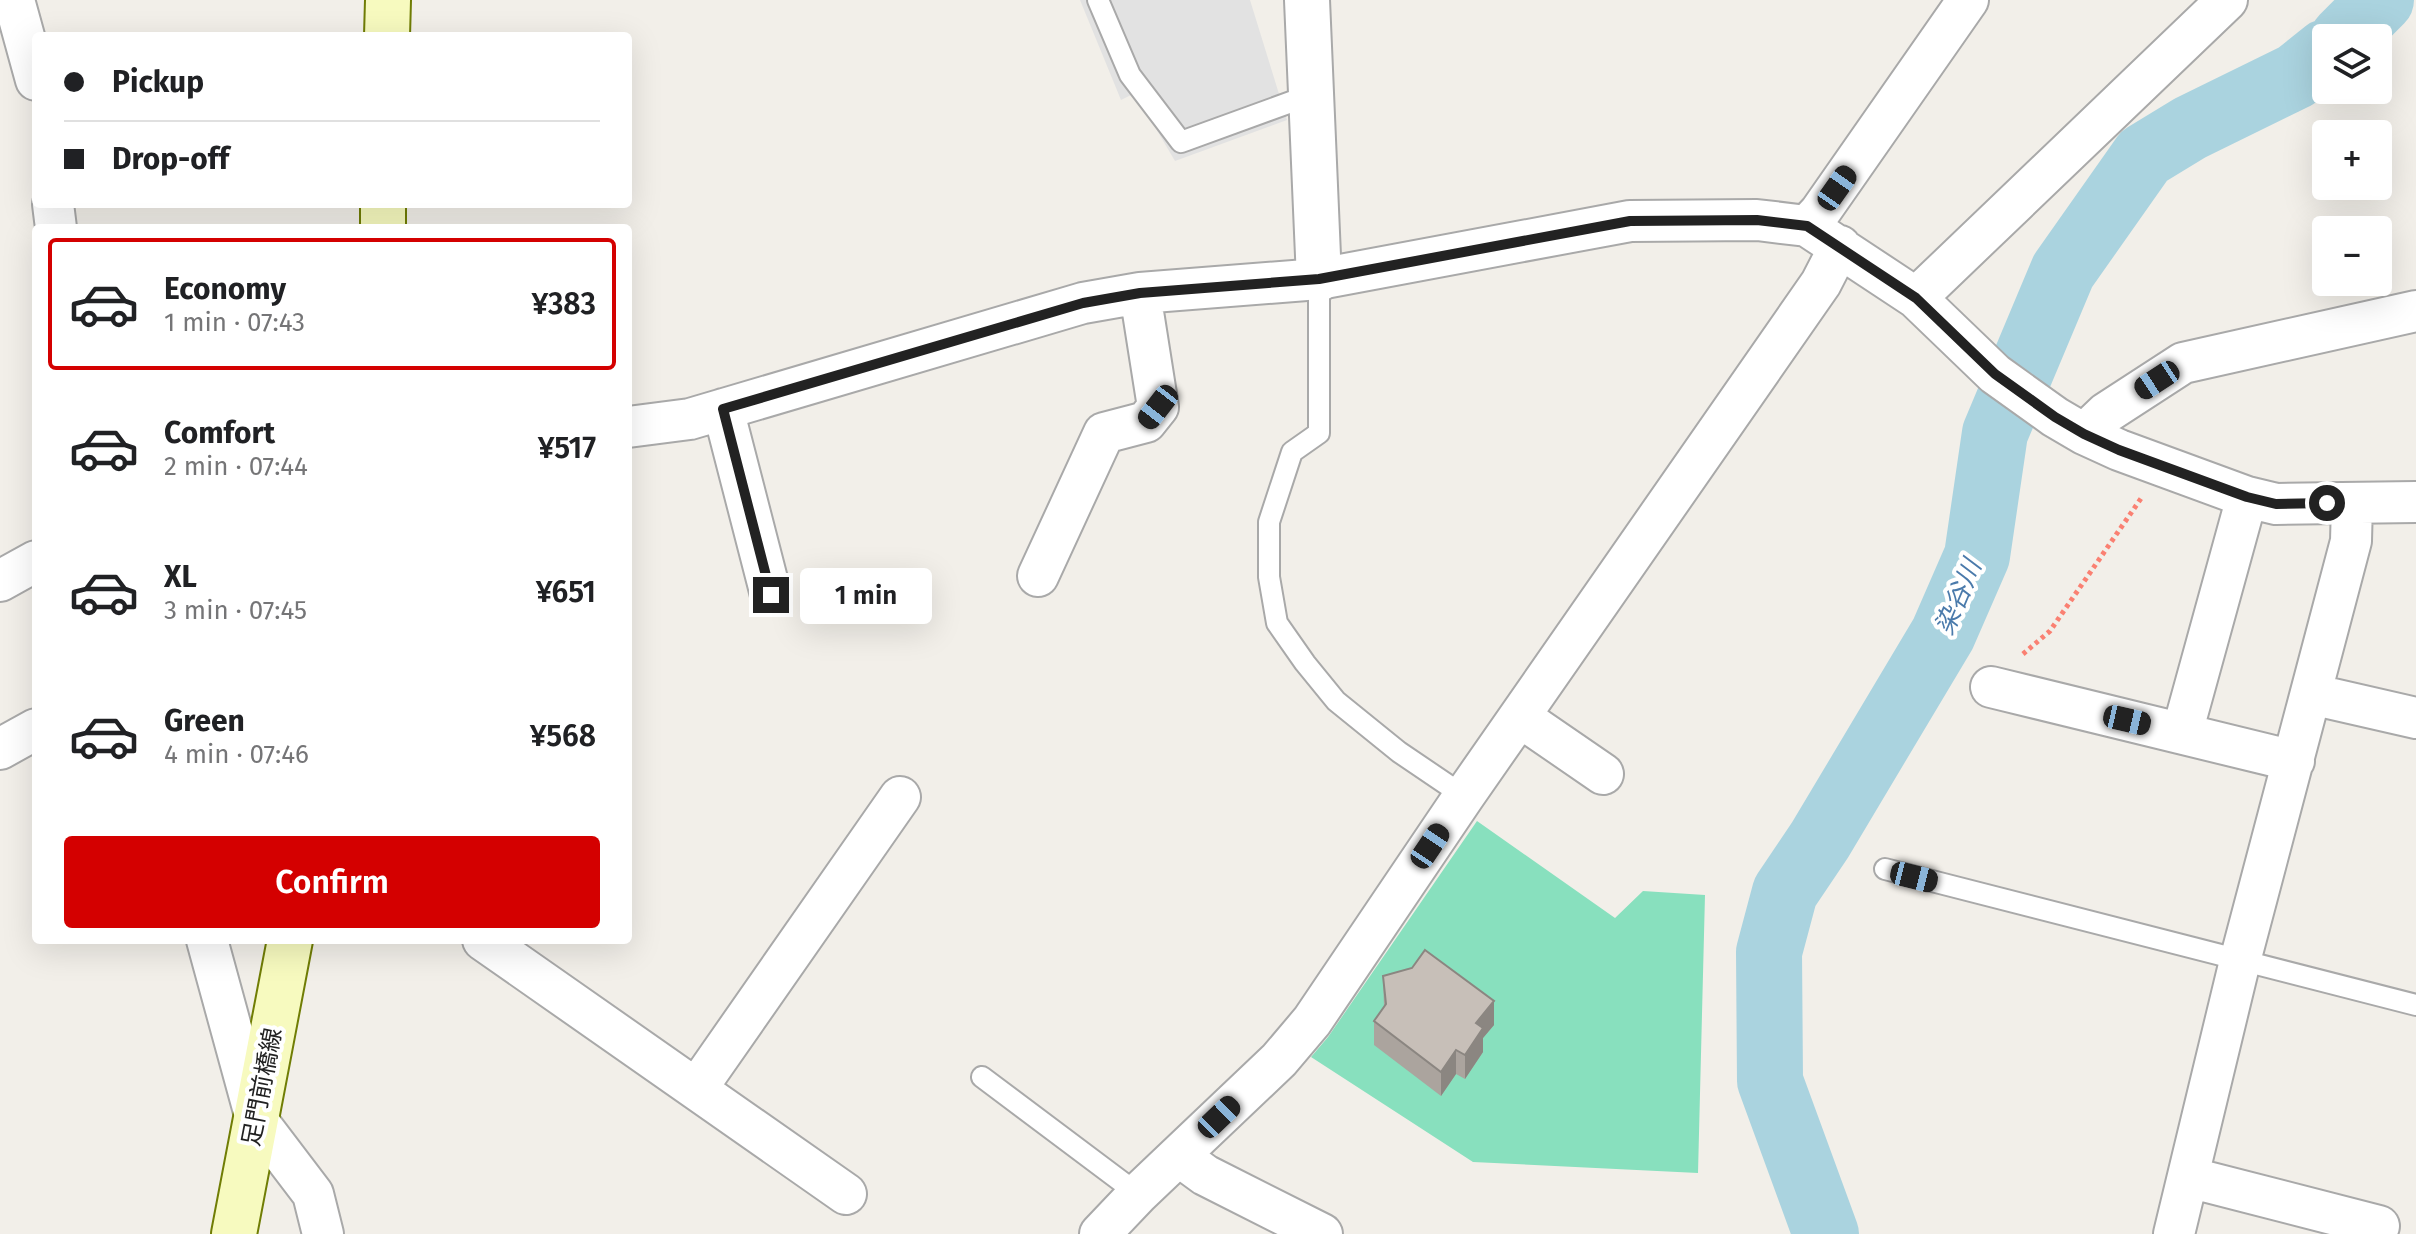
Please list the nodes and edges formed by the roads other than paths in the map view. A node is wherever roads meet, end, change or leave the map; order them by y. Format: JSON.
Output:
{"nodes":[{"id":1,"x":14,"y":0,"type":"edge"},
{"id":2,"x":388,"y":0,"type":"edge"},
{"id":3,"x":1098,"y":0,"type":"edge"},
{"id":4,"x":1307,"y":0,"type":"edge"},
{"id":5,"x":1968,"y":0,"type":"edge"},
{"id":6,"x":2227,"y":0,"type":"edge"},
{"id":7,"x":387,"y":32,"type":"edge"},
{"id":8,"x":32,"y":65,"type":"edge"},
{"id":9,"x":1313,"y":94,"type":"junction"},
{"id":10,"x":1824,"y":236,"type":"junction"},
{"id":11,"x":1319,"y":279,"type":"junction"},
{"id":12,"x":1140,"y":293,"type":"junction"},
{"id":13,"x":1916,"y":298,"type":"junction"},
{"id":14,"x":2416,"y":311,"type":"edge"},
{"id":15,"x":723,"y":409,"type":"junction"},
{"id":16,"x":632,"y":426,"type":"edge"},
{"id":17,"x":2069,"y":426,"type":"junction"},
{"id":18,"x":2247,"y":497,"type":"junction"},
{"id":19,"x":2416,"y":502,"type":"edge"},
{"id":20,"x":2352,"y":503,"type":"junction"},
{"id":21,"x":32,"y":563,"type":"edge"},
{"id":22,"x":1038,"y":576,"type":"dead end"},
{"id":23,"x":0,"y":581,"type":"edge"},
{"id":24,"x":771,"y":595,"type":"dead end"},
{"id":25,"x":1991,"y":687,"type":"road end"},
{"id":26,"x":2311,"y":694,"type":"junction"},
{"id":27,"x":1520,"y":717,"type":"junction"},
{"id":28,"x":2416,"y":718,"type":"edge"},
{"id":29,"x":32,"y":731,"type":"edge"},
{"id":30,"x":2182,"y":733,"type":"junction"},
{"id":31,"x":0,"y":749,"type":"edge"},
{"id":32,"x":2294,"y":761,"type":"junction"},
{"id":33,"x":1603,"y":774,"type":"dead end"},
{"id":34,"x":1464,"y":796,"type":"junction"},
{"id":35,"x":900,"y":797,"type":"dead end"},
{"id":36,"x":1885,"y":869,"type":"dead end"},
{"id":37,"x":208,"y":944,"type":"edge"},
{"id":38,"x":289,"y":944,"type":"edge"},
{"id":39,"x":489,"y":944,"type":"edge"},
{"id":40,"x":2240,"y":961,"type":"junction"},
{"id":41,"x":2416,"y":1005,"type":"edge"},
{"id":42,"x":982,"y":1077,"type":"dead end"},
{"id":43,"x":697,"y":1088,"type":"junction"},
{"id":44,"x":256,"y":1119,"type":"junction"},
{"id":45,"x":1179,"y":1156,"type":"junction"},
{"id":46,"x":2188,"y":1177,"type":"junction"},
{"id":47,"x":846,"y":1194,"type":"dead end"},
{"id":48,"x":1138,"y":1194,"type":"junction"},
{"id":49,"x":2379,"y":1226,"type":"dead end"},
{"id":50,"x":234,"y":1234,"type":"edge"},
{"id":51,"x":323,"y":1234,"type":"edge"},
{"id":52,"x":1100,"y":1234,"type":"edge"},
{"id":53,"x":1322,"y":1234,"type":"edge"},
{"id":54,"x":2174,"y":1234,"type":"edge"}],
"edges":[{"from":1,"to":8,"type":"street"},
{"from":2,"to":7,"type":"main road"},
{"from":3,"to":9,"type":"lane"},
{"from":4,"to":9,"type":"street"},
{"from":5,"to":10,"type":"street"},
{"from":6,"to":13,"type":"street"},
{"from":9,"to":11,"type":"street"},
{"from":10,"to":11,"type":"street"},
{"from":10,"to":13,"type":"street"},
{"from":10,"to":27,"type":"street"},
{"from":11,"to":12,"type":"street"},
{"from":11,"to":34,"type":"lane"},
{"from":12,"to":15,"type":"street"},
{"from":12,"to":22,"type":"street"},
{"from":13,"to":17,"type":"street"},
{"from":14,"to":17,"type":"street"},
{"from":15,"to":16,"type":"street"},
{"from":15,"to":24,"type":"street"},
{"from":17,"to":18,"type":"street"},
{"from":18,"to":20,"type":"street"},
{"from":18,"to":30,"type":"street"},
{"from":19,"to":20,"type":"street"},
{"from":20,"to":26,"type":"street"},
{"from":21,"to":23,"type":"street"},
{"from":25,"to":30,"type":"street"},
{"from":26,"to":28,"type":"street"},
{"from":26,"to":32,"type":"street"},
{"from":27,"to":33,"type":"street"},
{"from":27,"to":34,"type":"street"},
{"from":29,"to":31,"type":"street"},
{"from":30,"to":32,"type":"street"},
{"from":32,"to":40,"type":"street"},
{"from":34,"to":45,"type":"street"},
{"from":35,"to":43,"type":"street"},
{"from":36,"to":40,"type":"lane"},
{"from":37,"to":44,"type":"street"},
{"from":38,"to":44,"type":"main road","name":"足門前橋線"},
{"from":39,"to":43,"type":"street"},
{"from":40,"to":41,"type":"lane"},
{"from":40,"to":46,"type":"street"},
{"from":42,"to":48,"type":"lane"},
{"from":43,"to":47,"type":"street"},
{"from":44,"to":50,"type":"main road","name":"足門前橋線"},
{"from":44,"to":51,"type":"street"},
{"from":45,"to":48,"type":"street"},
{"from":45,"to":53,"type":"street"},
{"from":46,"to":49,"type":"street"},
{"from":46,"to":54,"type":"street"},
{"from":48,"to":52,"type":"street"}]}
